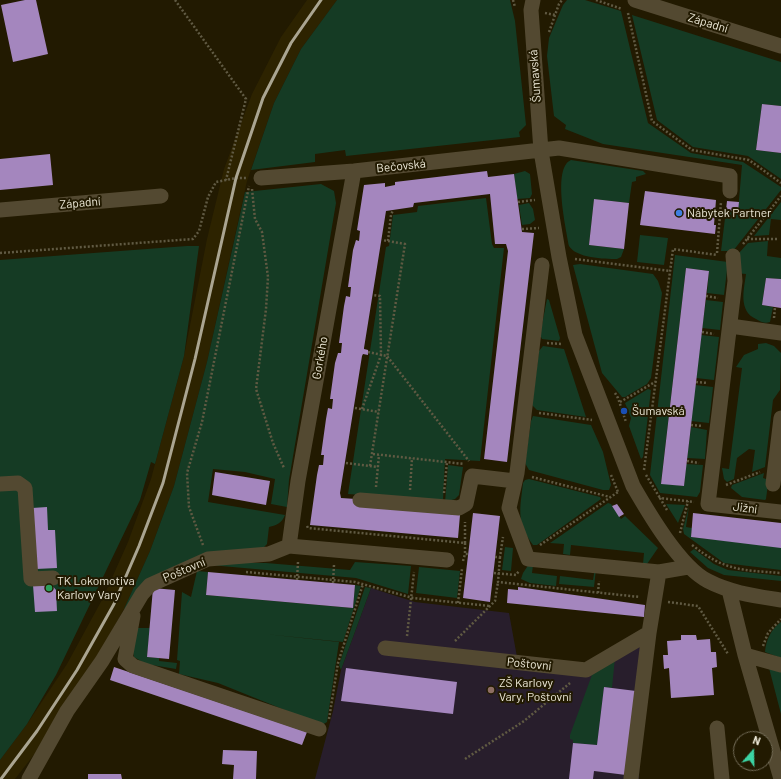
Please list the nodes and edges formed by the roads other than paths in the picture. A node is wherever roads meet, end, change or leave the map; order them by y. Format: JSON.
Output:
{"nodes":[{"id":1,"x":533,"y":0,"type":"edge"},
{"id":2,"x":635,"y":0,"type":"edge"},
{"id":3,"x":781,"y":46,"type":"edge"},
{"id":4,"x":541,"y":151,"type":"junction"},
{"id":5,"x":354,"y":171,"type":"junction"},
{"id":6,"x":256,"y":178,"type":"road end"},
{"id":7,"x":730,"y":191,"type":"road end"},
{"id":8,"x":161,"y":196,"type":"dead end"},
{"id":9,"x":0,"y":210,"type":"edge"},
{"id":10,"x":733,"y":256,"type":"road end"},
{"id":11,"x":542,"y":265,"type":"dead end"},
{"id":12,"x":730,"y":326,"type":"junction"},
{"id":13,"x":781,"y":333,"type":"edge"},
{"id":14,"x":781,"y":418,"type":"edge"},
{"id":15,"x":516,"y":477,"type":"junction"},
{"id":16,"x":0,"y":484,"type":"edge"},
{"id":17,"x":773,"y":484,"type":"dead end"},
{"id":18,"x":367,"y":501,"type":"road end"},
{"id":19,"x":781,"y":512,"type":"edge"},
{"id":20,"x":289,"y":546,"type":"junction"},
{"id":21,"x":446,"y":560,"type":"dead end"},
{"id":22,"x":688,"y":567,"type":"junction"},
{"id":23,"x":659,"y":572,"type":"junction"},
{"id":24,"x":53,"y":578,"type":"dead end"},
{"id":25,"x":729,"y":590,"type":"junction"},
{"id":26,"x":781,"y":600,"type":"edge"},
{"id":27,"x":132,"y":610,"type":"junction"},
{"id":28,"x":649,"y":632,"type":"junction"},
{"id":29,"x":385,"y":648,"type":"dead end"},
{"id":30,"x":745,"y":655,"type":"junction"},
{"id":31,"x":781,"y":665,"type":"edge"},
{"id":32,"x":717,"y":728,"type":"dead end"},
{"id":33,"x":319,"y":729,"type":"road end"},
{"id":34,"x":630,"y":778,"type":"edge"},
{"id":35,"x":30,"y":779,"type":"edge"},
{"id":36,"x":722,"y":779,"type":"edge"},
{"id":37,"x":781,"y":779,"type":"edge"}],
"edges":[{"from":1,"to":4,"type":"street","name":"Šumavská"},
{"from":2,"to":3,"type":"street","name":"Západní"},
{"from":4,"to":5,"type":"street","name":"Bečovská"},
{"from":4,"to":7,"type":"street"},
{"from":4,"to":22,"type":"street","name":"Šumavská"},
{"from":5,"to":6,"type":"street","name":"Bečovská"},
{"from":5,"to":20,"type":"street","name":"Gorkého"},
{"from":8,"to":9,"type":"street","name":"Západní"},
{"from":10,"to":12,"type":"street"},
{"from":11,"to":15,"type":"street"},
{"from":12,"to":13,"type":"street"},
{"from":12,"to":19,"type":"street","name":"Jižní"},
{"from":14,"to":17,"type":"street"},
{"from":15,"to":18,"type":"street"},
{"from":15,"to":23,"type":"street"},
{"from":16,"to":24,"type":"street"},
{"from":20,"to":21,"type":"street","name":"Poštovní"},
{"from":20,"to":27,"type":"street","name":"Poštovní"},
{"from":22,"to":23,"type":"street"},
{"from":22,"to":25,"type":"street","name":"Šumavská"},
{"from":23,"to":28,"type":"street"},
{"from":25,"to":26,"type":"street","name":"Šumavská"},
{"from":25,"to":30,"type":"street"},
{"from":27,"to":33,"type":"street"},
{"from":27,"to":35,"type":"street","name":"Poštovní"},
{"from":28,"to":29,"type":"street","name":"Poštovní"},
{"from":28,"to":34,"type":"street"},
{"from":30,"to":31,"type":"street"},
{"from":30,"to":37,"type":"street"},
{"from":32,"to":36,"type":"street"}]}
